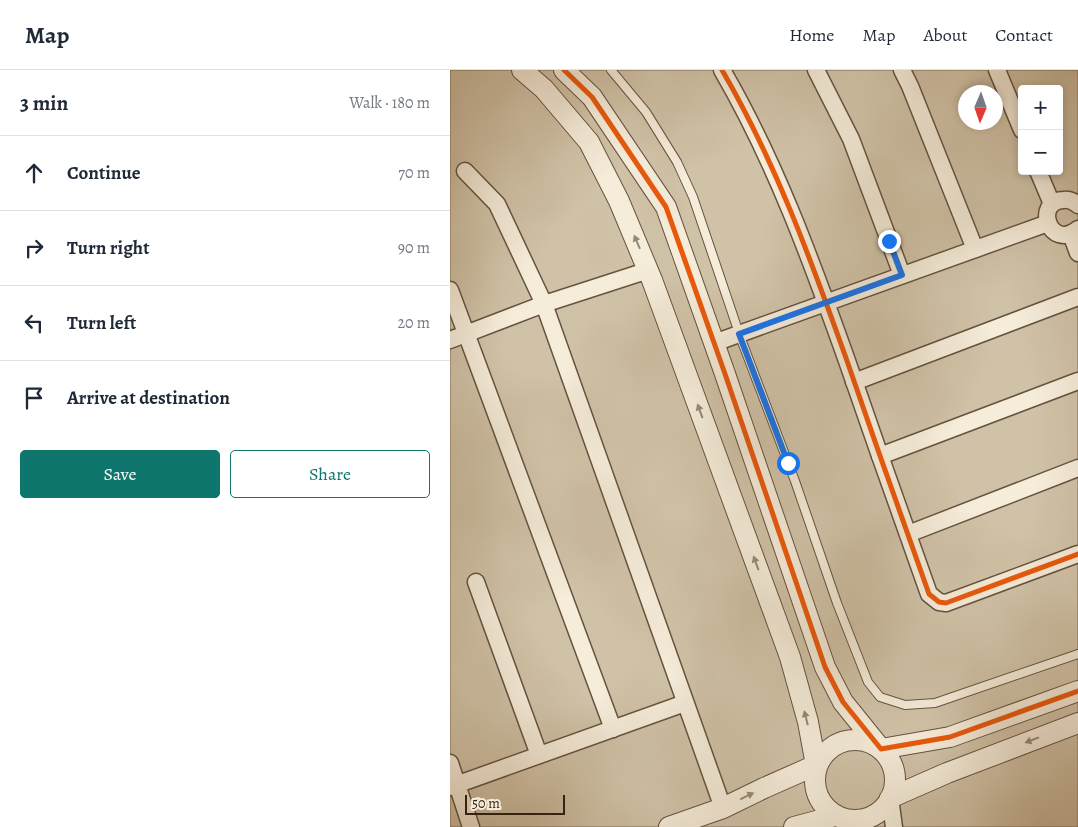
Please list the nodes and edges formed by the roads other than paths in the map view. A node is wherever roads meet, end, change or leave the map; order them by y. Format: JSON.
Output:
{"nodes":[{"id":1,"x":522,"y":70,"type":"edge"},
{"id":2,"x":564,"y":70,"type":"edge"},
{"id":3,"x":611,"y":70,"type":"edge"},
{"id":4,"x":722,"y":70,"type":"edge"},
{"id":5,"x":816,"y":70,"type":"edge"},
{"id":6,"x":902,"y":70,"type":"edge"},
{"id":7,"x":997,"y":70,"type":"edge"},
{"id":8,"x":1018,"y":120,"type":"edge"},
{"id":9,"x":466,"y":171,"type":"dead end"},
{"id":10,"x":1040,"y":175,"type":"edge"},
{"id":11,"x":1052,"y":204,"type":"junction"},
{"id":12,"x":1078,"y":206,"type":"edge"},
{"id":13,"x":1048,"y":223,"type":"junction"},
{"id":14,"x":1074,"y":232,"type":"edge"},
{"id":15,"x":976,"y":248,"type":"junction"},
{"id":16,"x":1078,"y":253,"type":"edge"},
{"id":17,"x":648,"y":270,"type":"junction"},
{"id":18,"x":902,"y":275,"type":"junction"},
{"id":19,"x":450,"y":290,"type":"edge"},
{"id":20,"x":1078,"y":297,"type":"edge"},
{"id":21,"x":826,"y":302,"type":"junction"},
{"id":22,"x":544,"y":304,"type":"junction"},
{"id":23,"x":468,"y":334,"type":"junction"},
{"id":24,"x":739,"y":334,"type":"junction"},
{"id":25,"x":450,"y":340,"type":"edge"},
{"id":26,"x":714,"y":343,"type":"junction"},
{"id":27,"x":1078,"y":381,"type":"edge"},
{"id":28,"x":854,"y":382,"type":"junction"},
{"id":29,"x":880,"y":456,"type":"junction"},
{"id":30,"x":1078,"y":468,"type":"edge"},
{"id":31,"x":908,"y":534,"type":"junction"},
{"id":32,"x":1078,"y":554,"type":"edge"},
{"id":33,"x":476,"y":582,"type":"dead end"},
{"id":34,"x":1078,"y":654,"type":"edge"},
{"id":35,"x":1078,"y":691,"type":"edge"},
{"id":36,"x":685,"y":703,"type":"junction"},
{"id":37,"x":1078,"y":723,"type":"edge"},
{"id":38,"x":613,"y":729,"type":"junction"},
{"id":39,"x":881,"y":749,"type":"junction"},
{"id":40,"x":539,"y":755,"type":"junction"},
{"id":41,"x":450,"y":763,"type":"edge"},
{"id":42,"x":816,"y":765,"type":"junction"},
{"id":43,"x":454,"y":786,"type":"edge"},
{"id":44,"x":890,"y":798,"type":"junction"},
{"id":45,"x":723,"y":808,"type":"junction"},
{"id":46,"x":839,"y":822,"type":"edge"},
{"id":47,"x":471,"y":827,"type":"edge"},
{"id":48,"x":669,"y":827,"type":"edge"},
{"id":49,"x":794,"y":827,"type":"edge"},
{"id":50,"x":894,"y":827,"type":"edge"}],
"edges":[{"from":17,"to":1,"type":"street","one_way":true},
{"from":2,"to":26,"type":"street"},
{"from":3,"to":24,"type":"lane"},
{"from":4,"to":21,"type":"street"},
{"from":5,"to":18,"type":"street"},
{"from":6,"to":15,"type":"street"},
{"from":7,"to":8,"type":"street"},
{"from":9,"to":22,"type":"street"},
{"from":10,"to":11,"type":"street"},
{"from":11,"to":12,"type":"street"},
{"from":11,"to":13,"type":"street"},
{"from":13,"to":14,"type":"street"},
{"from":13,"to":15,"type":"street"},
{"from":14,"to":16,"type":"street"},
{"from":15,"to":18,"type":"street"},
{"from":17,"to":22,"type":"street"},
{"from":42,"to":17,"type":"street","one_way":true},
{"from":18,"to":21,"type":"street"},
{"from":19,"to":23,"type":"street"},
{"from":20,"to":28,"type":"street"},
{"from":21,"to":24,"type":"street"},
{"from":21,"to":28,"type":"street"},
{"from":22,"to":23,"type":"street"},
{"from":22,"to":36,"type":"street"},
{"from":23,"to":25,"type":"street"},
{"from":23,"to":38,"type":"street"},
{"from":24,"to":26,"type":"street"},
{"from":24,"to":34,"type":"lane"},
{"from":26,"to":39,"type":"street"},
{"from":27,"to":29,"type":"street"},
{"from":28,"to":29,"type":"street"},
{"from":29,"to":31,"type":"street"},
{"from":30,"to":31,"type":"street"},
{"from":31,"to":32,"type":"street"},
{"from":33,"to":40,"type":"street"},
{"from":35,"to":39,"type":"street"},
{"from":36,"to":38,"type":"street"},
{"from":36,"to":45,"type":"street"},
{"from":37,"to":44,"type":"street","one_way":true},
{"from":38,"to":40,"type":"street"},
{"from":39,"to":42,"type":"street"},
{"from":39,"to":44,"type":"street"},
{"from":40,"to":43,"type":"street"},
{"from":41,"to":43,"type":"street"},
{"from":45,"to":42,"type":"street","one_way":true},
{"from":42,"to":46,"type":"street"},
{"from":43,"to":47,"type":"street"},
{"from":44,"to":46,"type":"street"},
{"from":44,"to":50,"type":"street"},
{"from":45,"to":48,"type":"street"},
{"from":46,"to":49,"type":"street"}]}
